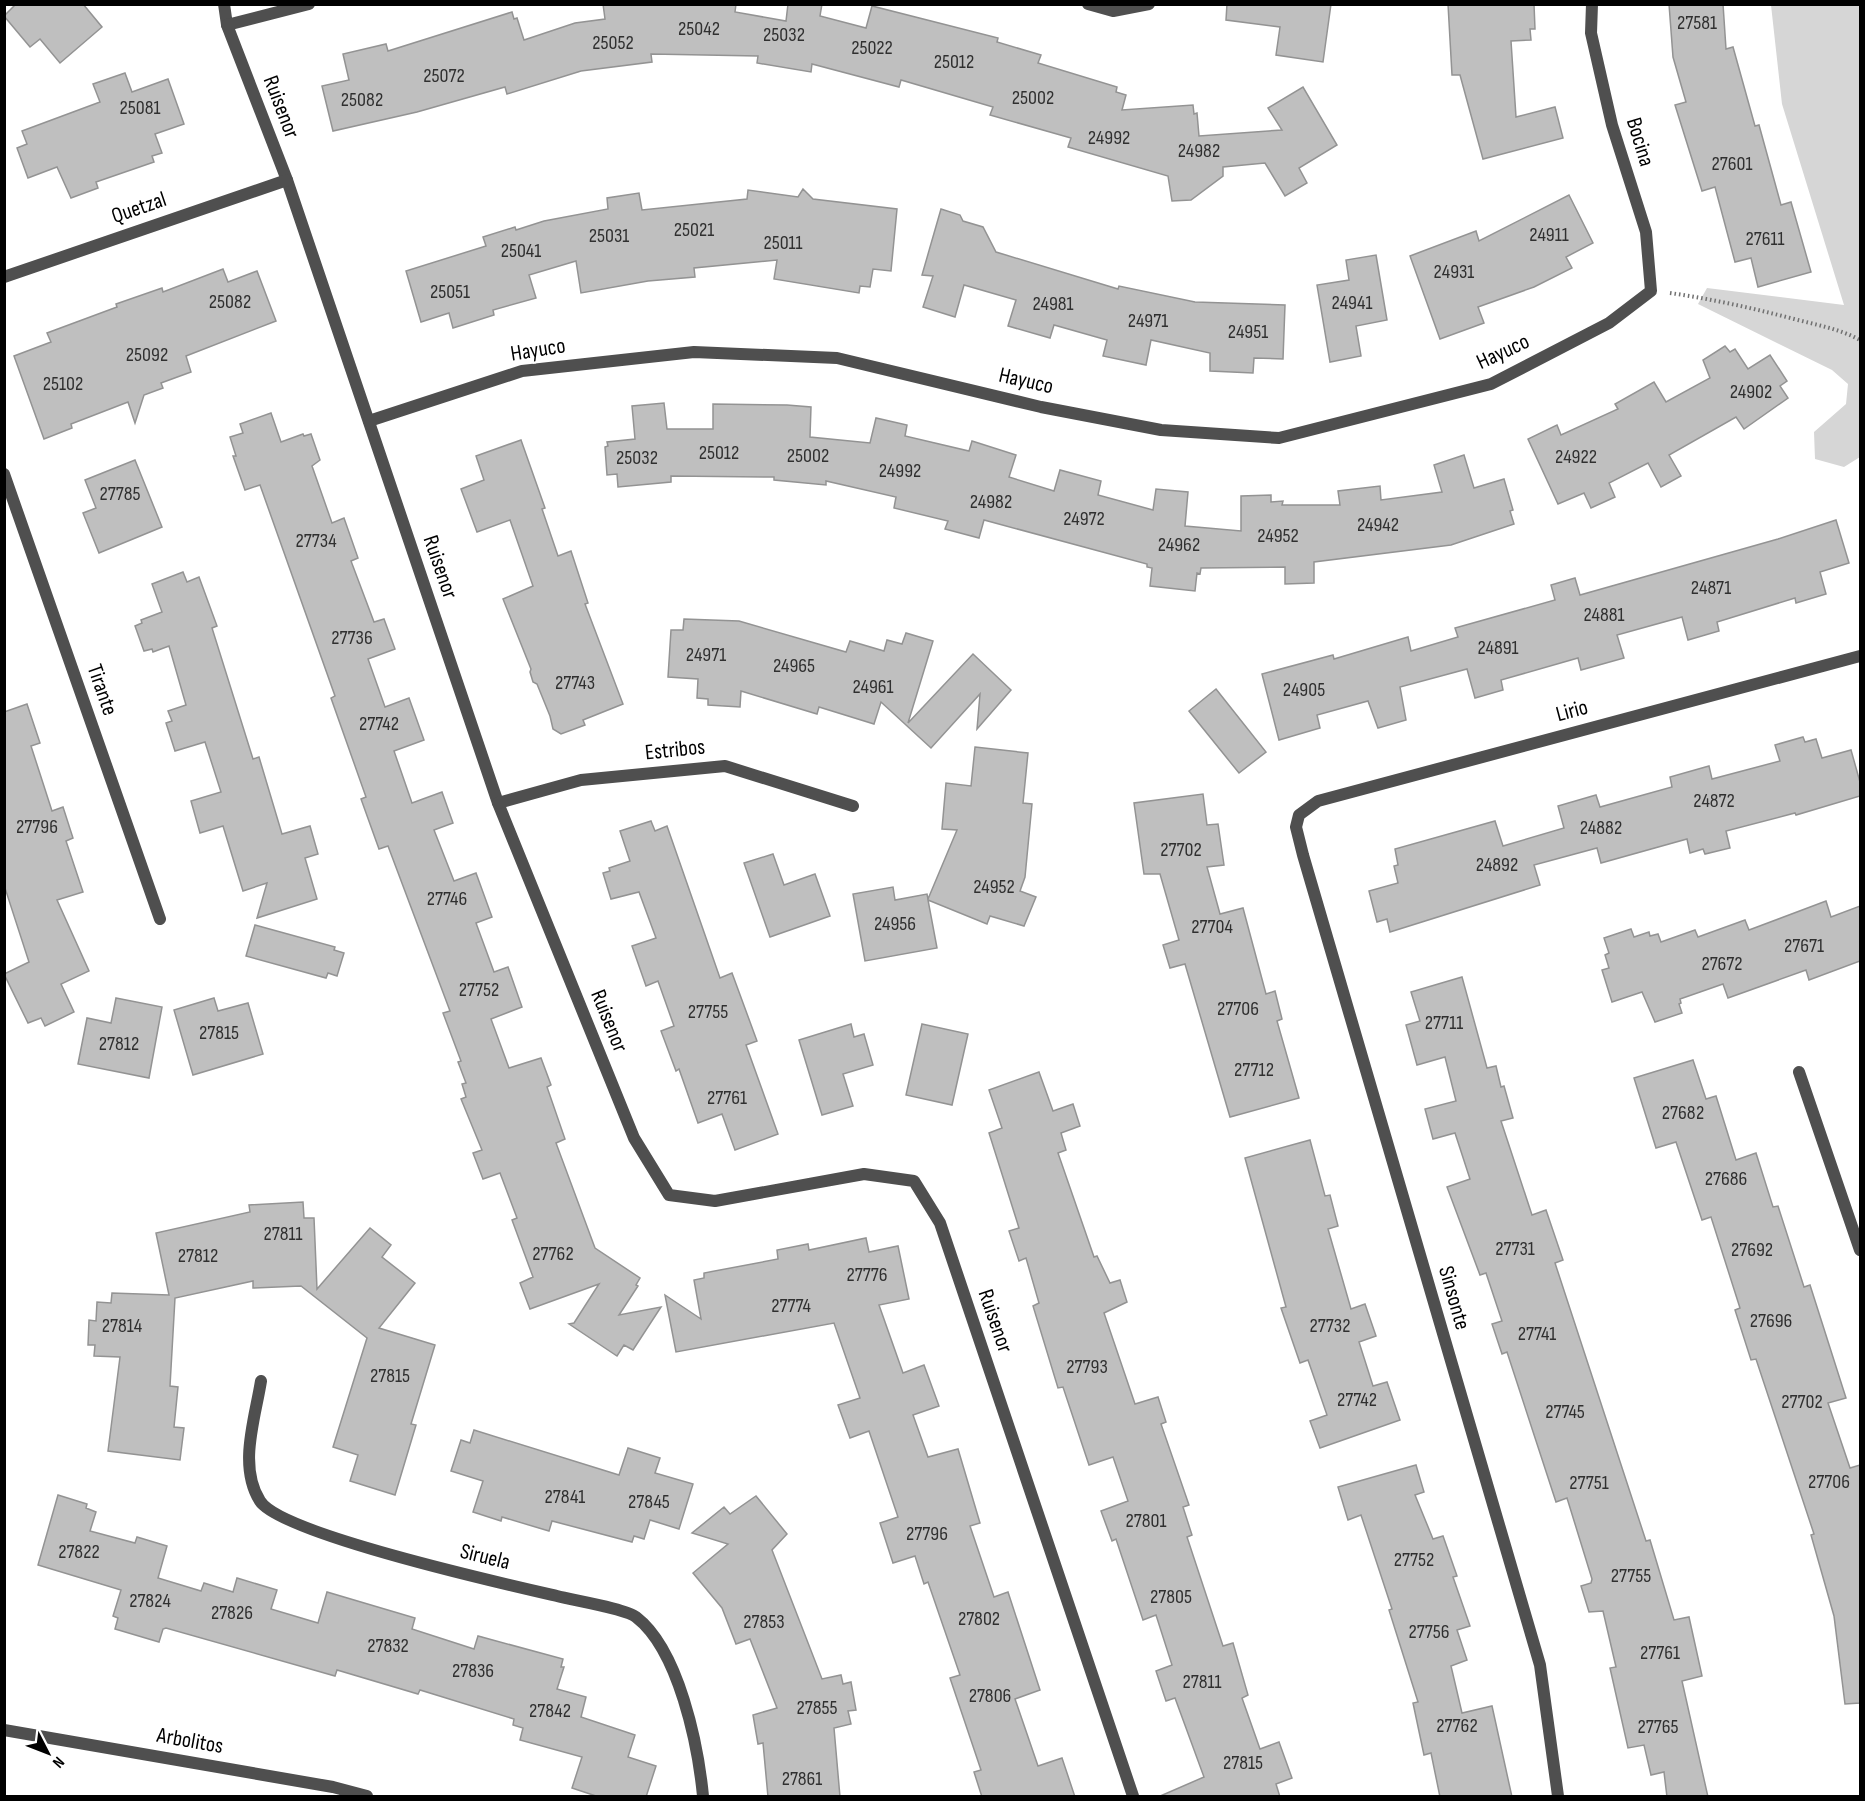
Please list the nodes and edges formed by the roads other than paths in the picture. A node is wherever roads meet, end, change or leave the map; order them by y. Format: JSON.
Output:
{"nodes":[{"id":1,"x":224,"y":4,"type":"edge"},
{"id":2,"x":309,"y":4,"type":"edge"},
{"id":3,"x":1088,"y":4,"type":"edge"},
{"id":4,"x":1149,"y":4,"type":"edge"},
{"id":5,"x":1592,"y":4,"type":"edge"},
{"id":6,"x":227,"y":25,"type":"junction"},
{"id":7,"x":287,"y":180,"type":"junction"},
{"id":8,"x":4,"y":277,"type":"edge"},
{"id":9,"x":1651,"y":291,"type":"joint"},
{"id":10,"x":369,"y":421,"type":"junction"},
{"id":11,"x":4,"y":474,"type":"edge"},
{"id":12,"x":1860,"y":656,"type":"edge"},
{"id":13,"x":498,"y":804,"type":"junction"},
{"id":14,"x":853,"y":806,"type":"dead end"},
{"id":15,"x":1299,"y":814,"type":"joint"},
{"id":16,"x":160,"y":919,"type":"dead end"},
{"id":17,"x":1799,"y":1072,"type":"dead end"},
{"id":18,"x":1860,"y":1250,"type":"edge"},
{"id":19,"x":261,"y":1381,"type":"dead end"},
{"id":20,"x":4,"y":1730,"type":"edge"},
{"id":21,"x":367,"y":1797,"type":"edge"},
{"id":22,"x":703,"y":1797,"type":"edge"},
{"id":23,"x":1133,"y":1797,"type":"edge"},
{"id":24,"x":1558,"y":1797,"type":"edge"}],
"edges":[{"from":1,"to":6,"type":"street","name":"Ruisenor"},
{"from":2,"to":6,"type":"street"},
{"from":3,"to":4,"type":"street"},
{"from":5,"to":9,"type":"street","name":"Bocina"},
{"from":6,"to":7,"type":"street","name":"Ruisenor"},
{"from":7,"to":8,"type":"street","name":"Quetzal"},
{"from":7,"to":10,"type":"street","name":"Ruisenor"},
{"from":9,"to":10,"type":"street","name":"Hayuco"},
{"from":10,"to":13,"type":"street","name":"Ruisenor"},
{"from":11,"to":16,"type":"street","name":"Tirante"},
{"from":12,"to":15,"type":"street","name":"Lirio"},
{"from":13,"to":14,"type":"street","name":"Estribos"},
{"from":13,"to":23,"type":"street","name":"Ruisenor"},
{"from":15,"to":24,"type":"street","name":"Sinsonte"},
{"from":17,"to":18,"type":"street"},
{"from":19,"to":22,"type":"street","name":"Siruela"},
{"from":20,"to":21,"type":"street","name":"Arbolitos"}]}
